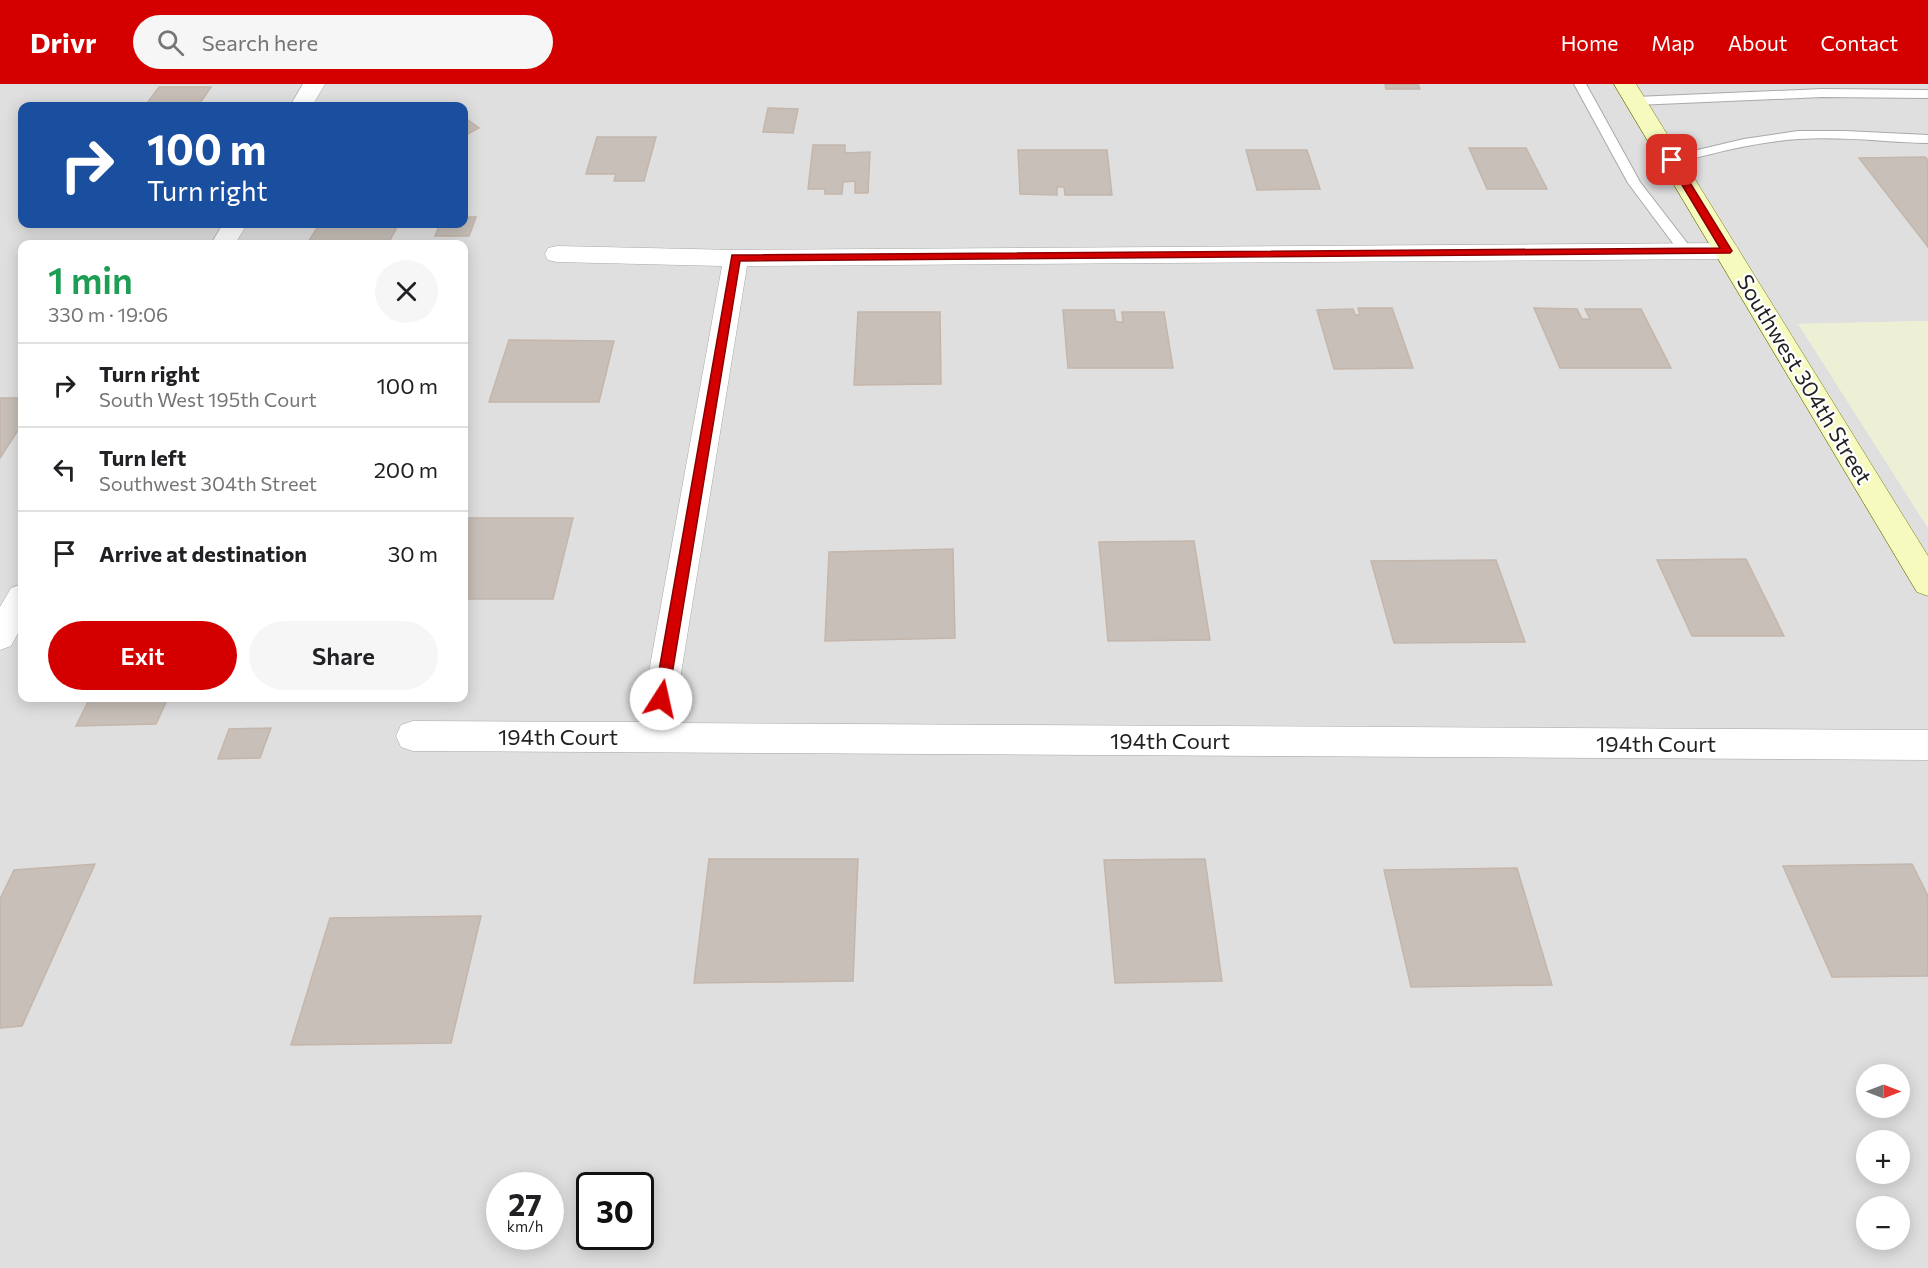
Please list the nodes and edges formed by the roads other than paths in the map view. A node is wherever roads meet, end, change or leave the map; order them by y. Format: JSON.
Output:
{"nodes":[{"id":1,"x":314,"y":84,"type":"edge"},
{"id":2,"x":1580,"y":84,"type":"edge"},
{"id":3,"x":1631,"y":93,"type":"edge"},
{"id":4,"x":1928,"y":94,"type":"edge"},
{"id":5,"x":303,"y":102,"type":"edge"},
{"id":6,"x":1928,"y":139,"type":"edge"},
{"id":7,"x":1672,"y":160,"type":"junction"},
{"id":8,"x":1686,"y":251,"type":"junction"},
{"id":9,"x":1727,"y":251,"type":"junction"},
{"id":10,"x":556,"y":254,"type":"dead end"},
{"id":11,"x":736,"y":258,"type":"junction"},
{"id":12,"x":1928,"y":583,"type":"edge"},
{"id":13,"x":18,"y":604,"type":"edge"},
{"id":14,"x":0,"y":637,"type":"edge"},
{"id":15,"x":413,"y":736,"type":"dead end"},
{"id":16,"x":654,"y":737,"type":"junction"},
{"id":17,"x":1928,"y":745,"type":"edge"}],
"edges":[{"from":1,"to":5,"type":"street"},
{"from":2,"to":8,"type":"lane"},
{"from":3,"to":4,"type":"lane"},
{"from":3,"to":7,"type":"street","name":"Southwest 304th Street"},
{"from":6,"to":7,"type":"lane"},
{"from":7,"to":9,"type":"street","name":"Southwest 304th Street"},
{"from":8,"to":9,"type":"street"},
{"from":8,"to":11,"type":"street"},
{"from":9,"to":12,"type":"street","name":"Southwest 304th Street"},
{"from":10,"to":11,"type":"street"},
{"from":11,"to":16,"type":"street"},
{"from":13,"to":14,"type":"street"},
{"from":15,"to":16,"type":"street","name":"194th Court"},
{"from":16,"to":17,"type":"street","name":"194th Court"}]}
